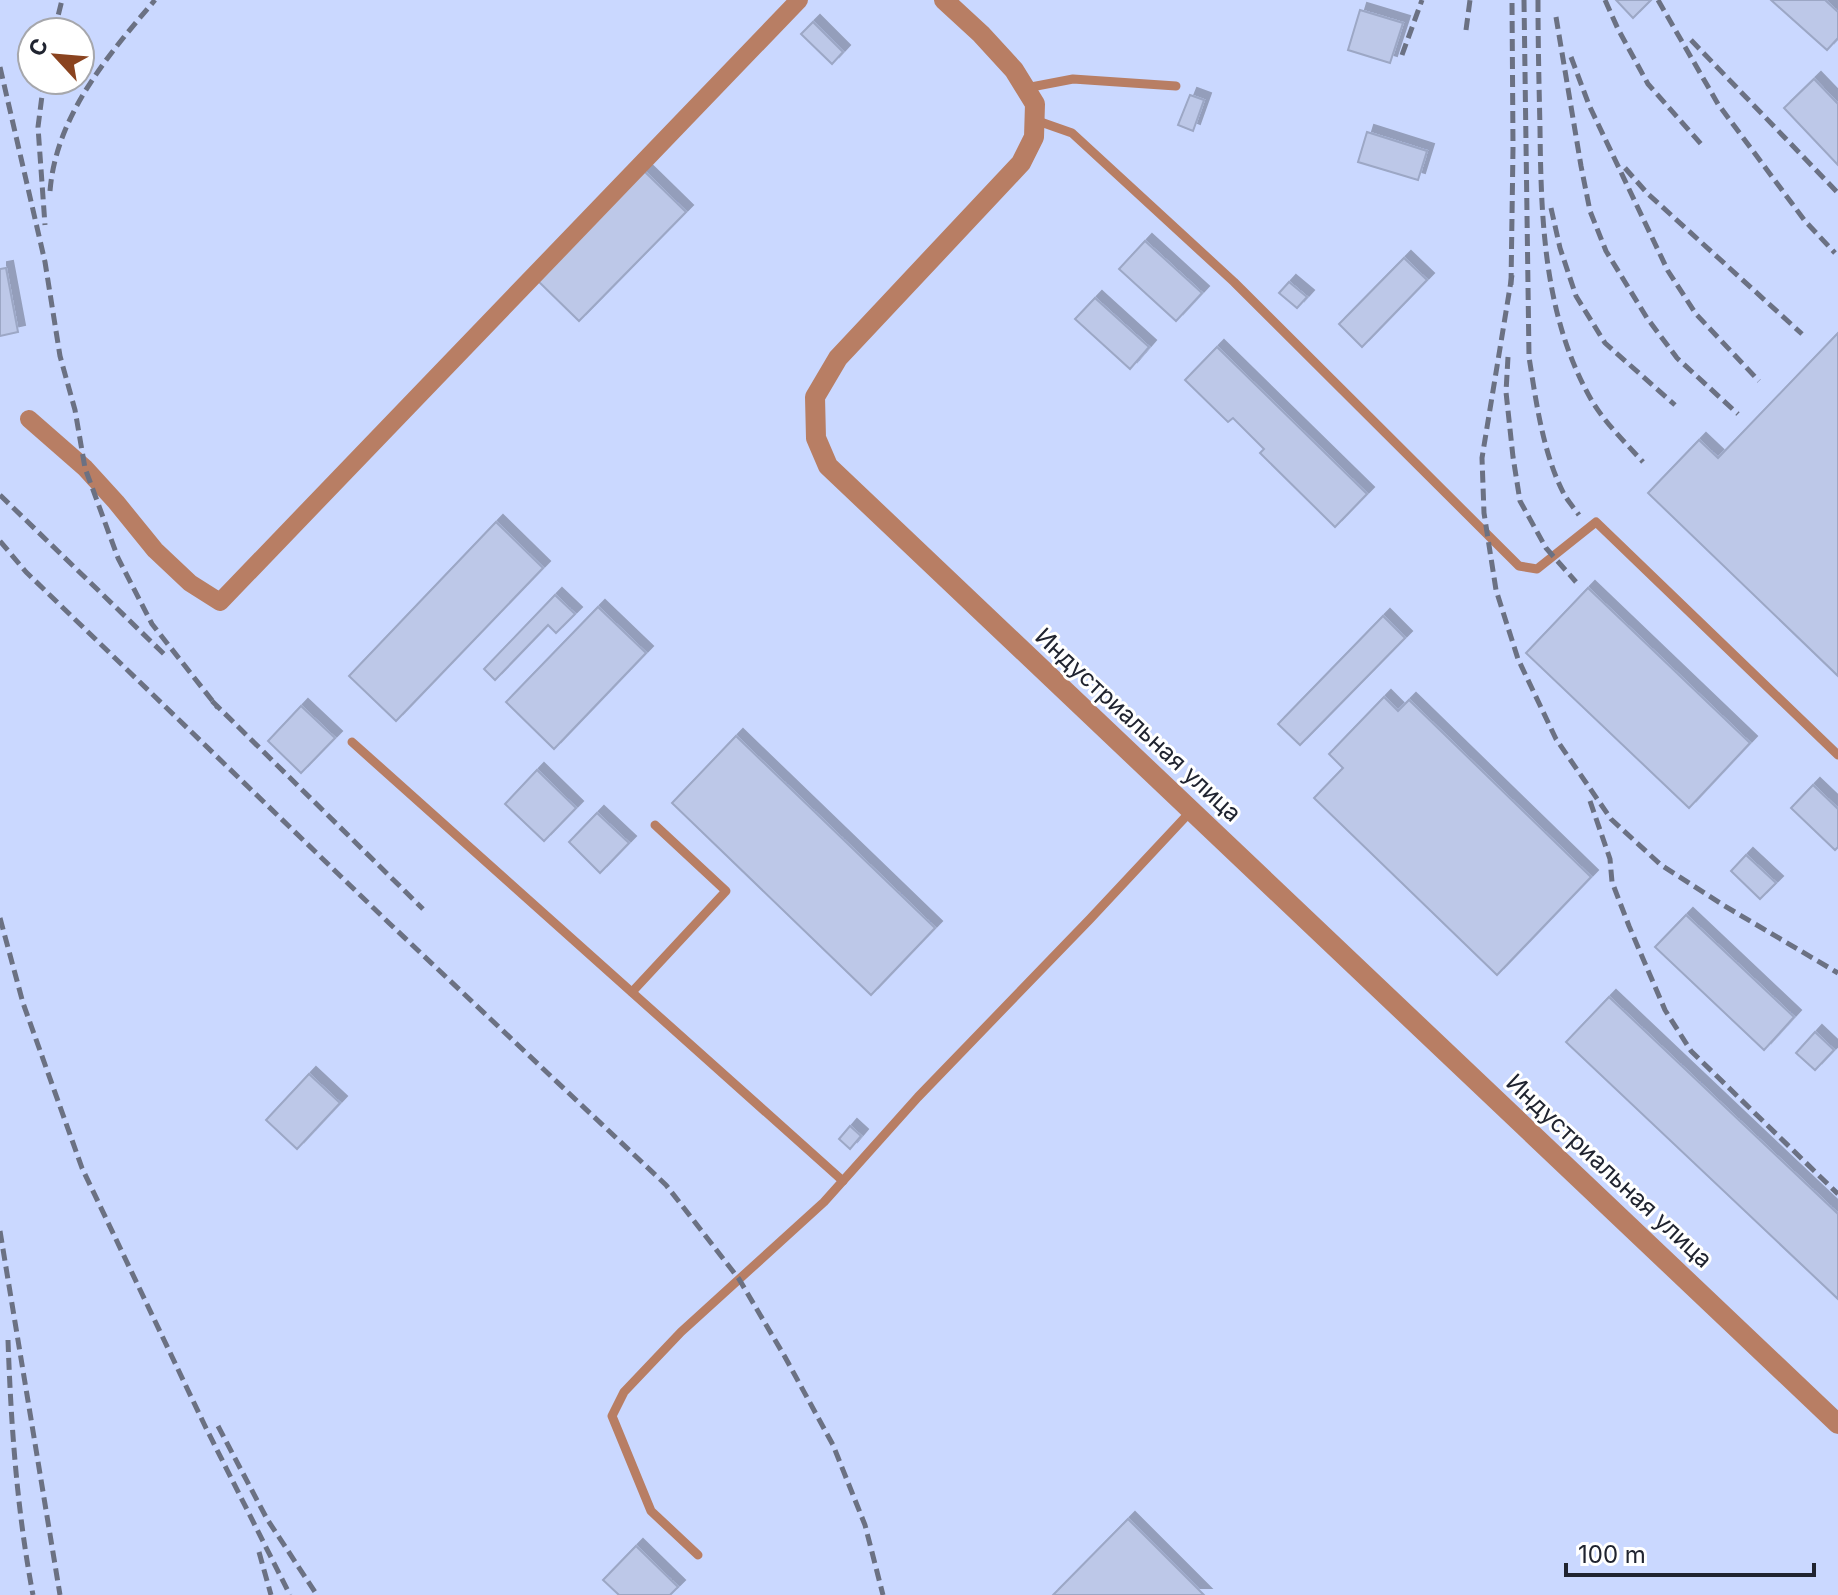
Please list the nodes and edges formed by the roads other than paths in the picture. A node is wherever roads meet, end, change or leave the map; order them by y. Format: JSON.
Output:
{"nodes":[{"id":1,"x":799,"y":0,"type":"edge"},
{"id":2,"x":944,"y":0,"type":"edge"},
{"id":3,"x":1176,"y":86,"type":"dead end"},
{"id":4,"x":1026,"y":88,"type":"junction"},
{"id":5,"x":1035,"y":120,"type":"junction"},
{"id":6,"x":29,"y":419,"type":"dead end"},
{"id":7,"x":352,"y":742,"type":"dead end"},
{"id":8,"x":1838,"y":755,"type":"edge"},
{"id":9,"x":1191,"y":811,"type":"junction"},
{"id":10,"x":655,"y":825,"type":"dead end"},
{"id":11,"x":632,"y":992,"type":"junction"},
{"id":12,"x":843,"y":1181,"type":"junction"},
{"id":13,"x":1838,"y":1424,"type":"edge"},
{"id":14,"x":698,"y":1555,"type":"dead end"}],
"edges":[{"from":1,"to":6,"type":"street"},
{"from":2,"to":4,"type":"street"},
{"from":3,"to":4,"type":"lane"},
{"from":4,"to":5,"type":"street"},
{"from":5,"to":8,"type":"lane"},
{"from":5,"to":9,"type":"street","name":"Индустриальная улица"},
{"from":7,"to":11,"type":"lane"},
{"from":9,"to":12,"type":"lane"},
{"from":9,"to":13,"type":"street","name":"Индустриальная улица"},
{"from":10,"to":11,"type":"lane"},
{"from":11,"to":12,"type":"lane"},
{"from":12,"to":14,"type":"lane"}]}
